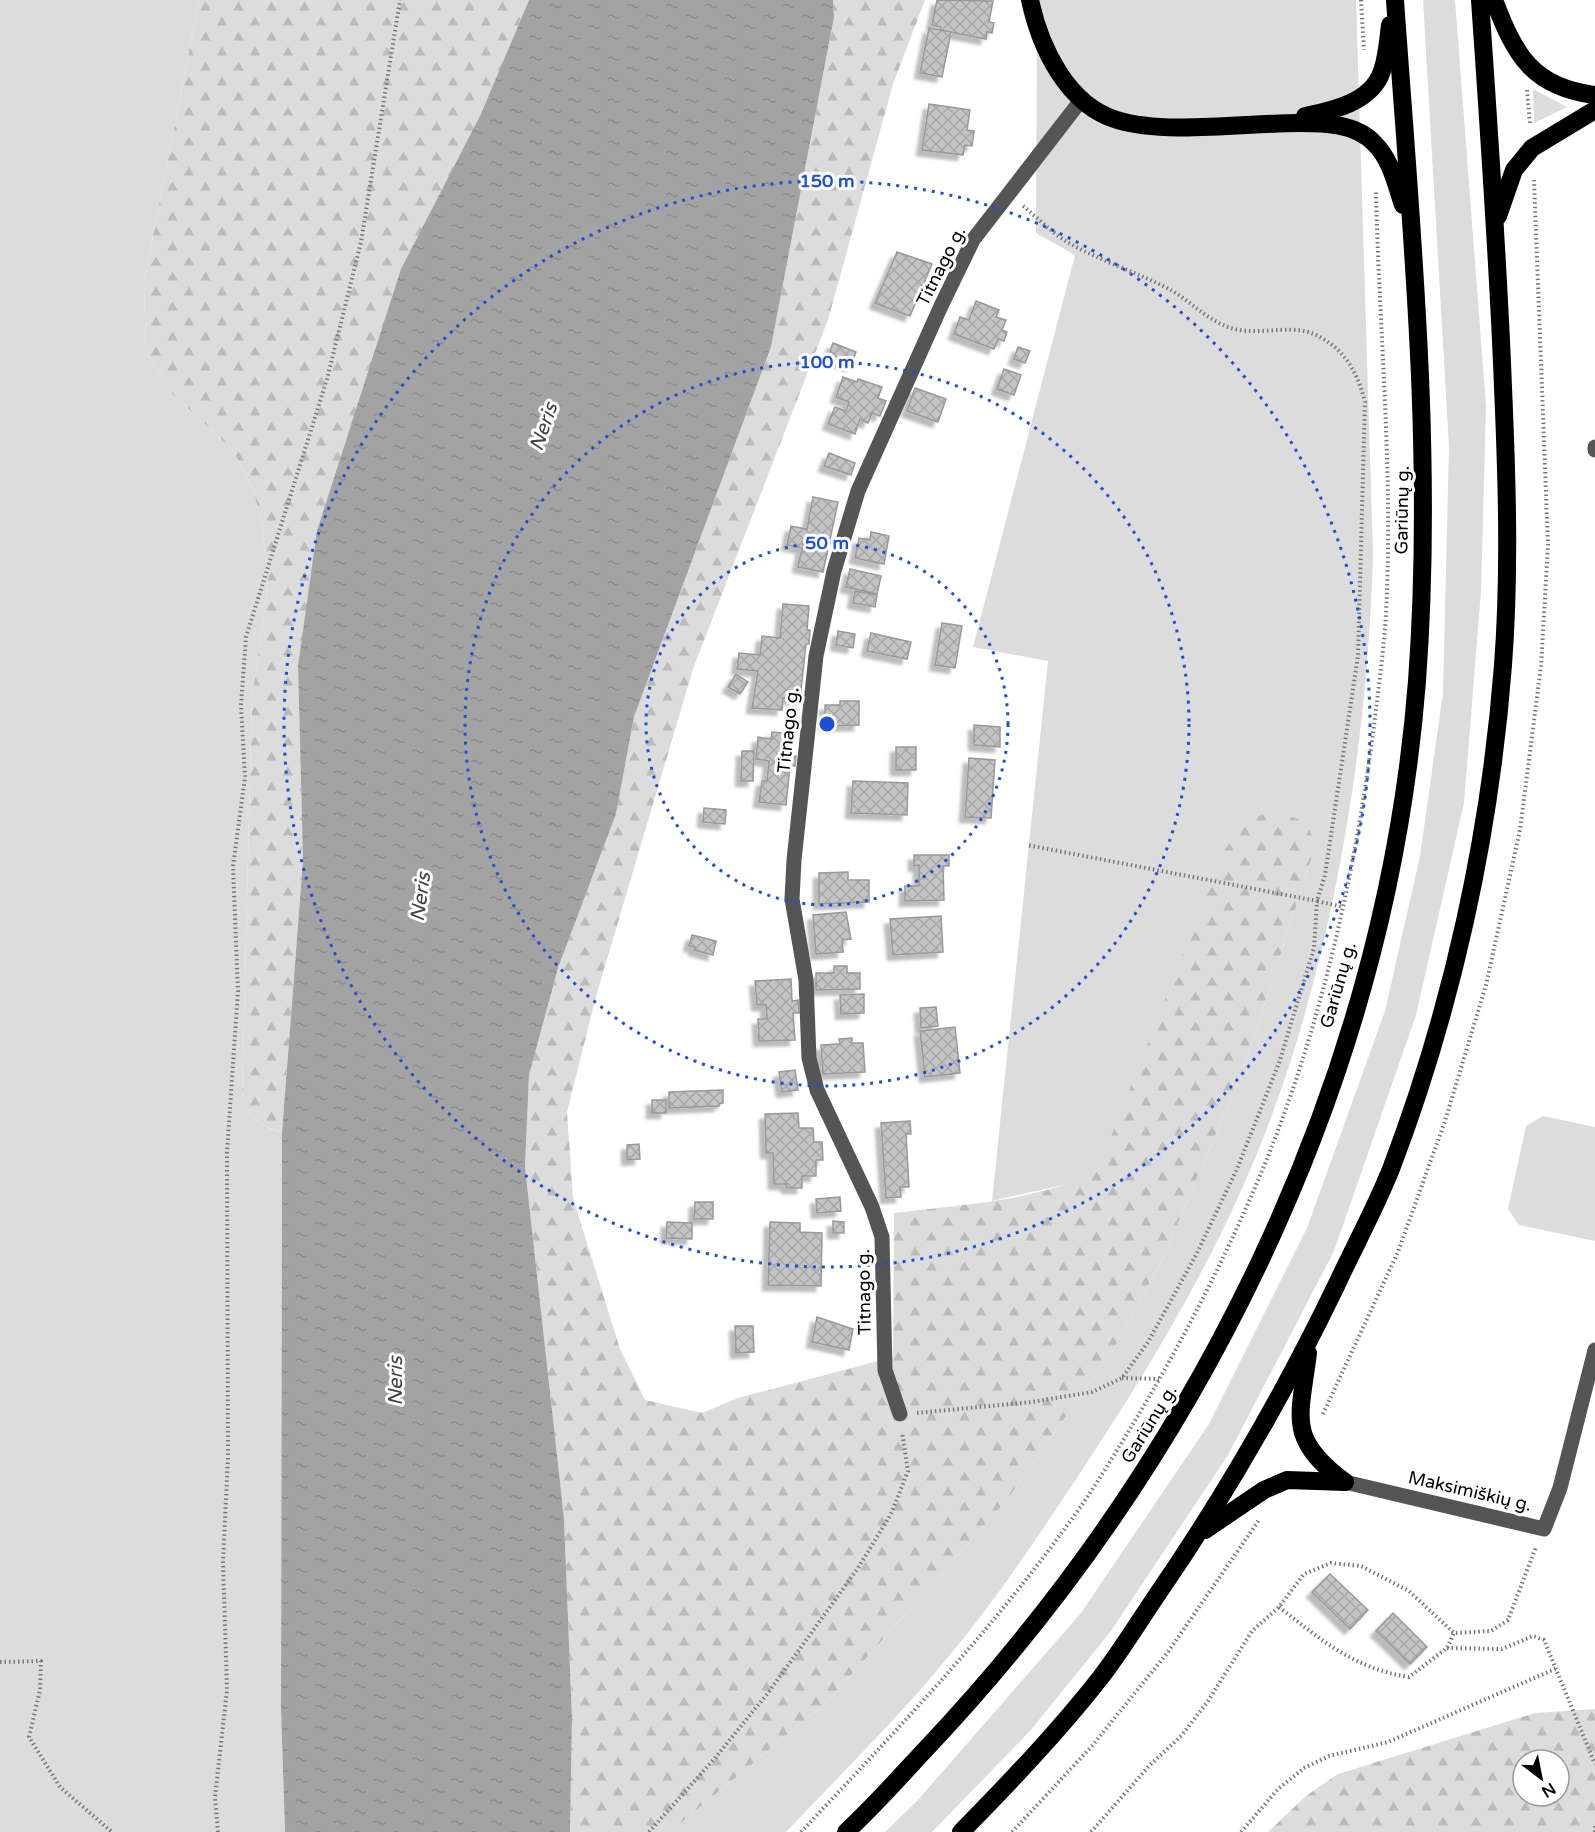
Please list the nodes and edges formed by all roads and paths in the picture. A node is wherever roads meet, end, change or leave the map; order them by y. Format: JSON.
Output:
{"nodes":[{"id":1,"x":400,"y":0,"type":"edge"},
{"id":2,"x":1030,"y":0,"type":"edge"},
{"id":3,"x":1361,"y":0,"type":"edge"},
{"id":4,"x":1395,"y":0,"type":"edge"},
{"id":5,"x":1480,"y":0,"type":"edge"},
{"id":6,"x":1494,"y":0,"type":"edge"},
{"id":7,"x":1364,"y":59,"type":"dead end"},
{"id":8,"x":1525,"y":62,"type":"junction"},
{"id":9,"x":1595,"y":95,"type":"edge"},
{"id":10,"x":1082,"y":99,"type":"junction"},
{"id":11,"x":1595,"y":110,"type":"edge"},
{"id":12,"x":1267,"y":123,"type":"junction"},
{"id":13,"x":1532,"y":148,"type":"junction"},
{"id":14,"x":1376,"y":187,"type":"dead end"},
{"id":15,"x":1009,"y":195,"type":"junction"},
{"id":16,"x":1495,"y":223,"type":"junction"},
{"id":17,"x":1412,"y":233,"type":"junction"},
{"id":18,"x":1028,"y":845,"type":"dead end"},
{"id":19,"x":1317,"y":901,"type":"junction"},
{"id":20,"x":1343,"y":908,"type":"junction"},
{"id":21,"x":1310,"y":1339,"type":"junction"},
{"id":22,"x":1595,"y":1350,"type":"edge"},
{"id":23,"x":1122,"y":1378,"type":"junction"},
{"id":24,"x":1160,"y":1379,"type":"junction"},
{"id":25,"x":900,"y":1414,"type":"junction"},
{"id":26,"x":1308,"y":1446,"type":"junction"},
{"id":27,"x":1345,"y":1482,"type":"junction"},
{"id":28,"x":1262,"y":1517,"type":"dead end"},
{"id":29,"x":1544,"y":1529,"type":"junction"},
{"id":30,"x":1198,"y":1534,"type":"junction"},
{"id":31,"x":1279,"y":1607,"type":"junction"},
{"id":32,"x":1454,"y":1633,"type":"junction"},
{"id":33,"x":1447,"y":1648,"type":"junction"},
{"id":34,"x":0,"y":1662,"type":"edge"},
{"id":35,"x":1557,"y":1668,"type":"junction"},
{"id":36,"x":1595,"y":1764,"type":"edge"},
{"id":37,"x":1595,"y":1826,"type":"edge"},
{"id":38,"x":112,"y":1832,"type":"edge"},
{"id":39,"x":218,"y":1832,"type":"edge"},
{"id":40,"x":649,"y":1832,"type":"edge"},
{"id":41,"x":801,"y":1832,"type":"edge"},
{"id":42,"x":846,"y":1832,"type":"edge"},
{"id":43,"x":960,"y":1832,"type":"edge"},
{"id":44,"x":1012,"y":1832,"type":"edge"},
{"id":45,"x":1091,"y":1832,"type":"edge"},
{"id":46,"x":1240,"y":1832,"type":"edge"},
{"id":47,"x":1595,"y":1832,"type":"edge"}],
"edges":[{"from":1,"to":39,"type":"path"},
{"from":2,"to":10,"type":"highway"},
{"from":3,"to":7,"type":"path"},
{"from":4,"to":12,"type":"highway"},
{"from":4,"to":17,"type":"highway","name":"Gariūnų g."},
{"from":5,"to":16,"type":"highway"},
{"from":6,"to":8,"type":"highway"},
{"from":8,"to":9,"type":"highway"},
{"from":8,"to":13,"type":"path"},
{"from":10,"to":12,"type":"highway"},
{"from":10,"to":15,"type":"street","name":"Titnago g."},
{"from":11,"to":13,"type":"highway"},
{"from":12,"to":17,"type":"highway"},
{"from":13,"to":16,"type":"highway"},
{"from":13,"to":26,"type":"path"},
{"from":14,"to":20,"type":"path"},
{"from":15,"to":19,"type":"path"},
{"from":15,"to":25,"type":"street","name":"Titnago g."},
{"from":16,"to":21,"type":"highway"},
{"from":17,"to":42,"type":"highway","name":"Gariūnų g."},
{"from":18,"to":19,"type":"path"},
{"from":19,"to":20,"type":"path"},
{"from":19,"to":23,"type":"path"},
{"from":20,"to":24,"type":"path"},
{"from":21,"to":26,"type":"highway"},
{"from":21,"to":30,"type":"highway"},
{"from":22,"to":29,"type":"street","name":"Maksimiškių g."},
{"from":23,"to":24,"type":"path"},
{"from":23,"to":25,"type":"path"},
{"from":24,"to":41,"type":"path"},
{"from":25,"to":40,"type":"path"},
{"from":26,"to":27,"type":"highway"},
{"from":27,"to":29,"type":"street","name":"Maksimiškių g."},
{"from":27,"to":30,"type":"highway"},
{"from":28,"to":44,"type":"path"},
{"from":29,"to":32,"type":"path"},
{"from":30,"to":43,"type":"highway"},
{"from":31,"to":32,"type":"path"},
{"from":31,"to":33,"type":"path"},
{"from":31,"to":45,"type":"path"},
{"from":32,"to":33,"type":"path"},
{"from":33,"to":35,"type":"path"},
{"from":34,"to":38,"type":"path"},
{"from":35,"to":36,"type":"path"},
{"from":35,"to":46,"type":"path"},
{"from":37,"to":47,"type":"path"}]}
